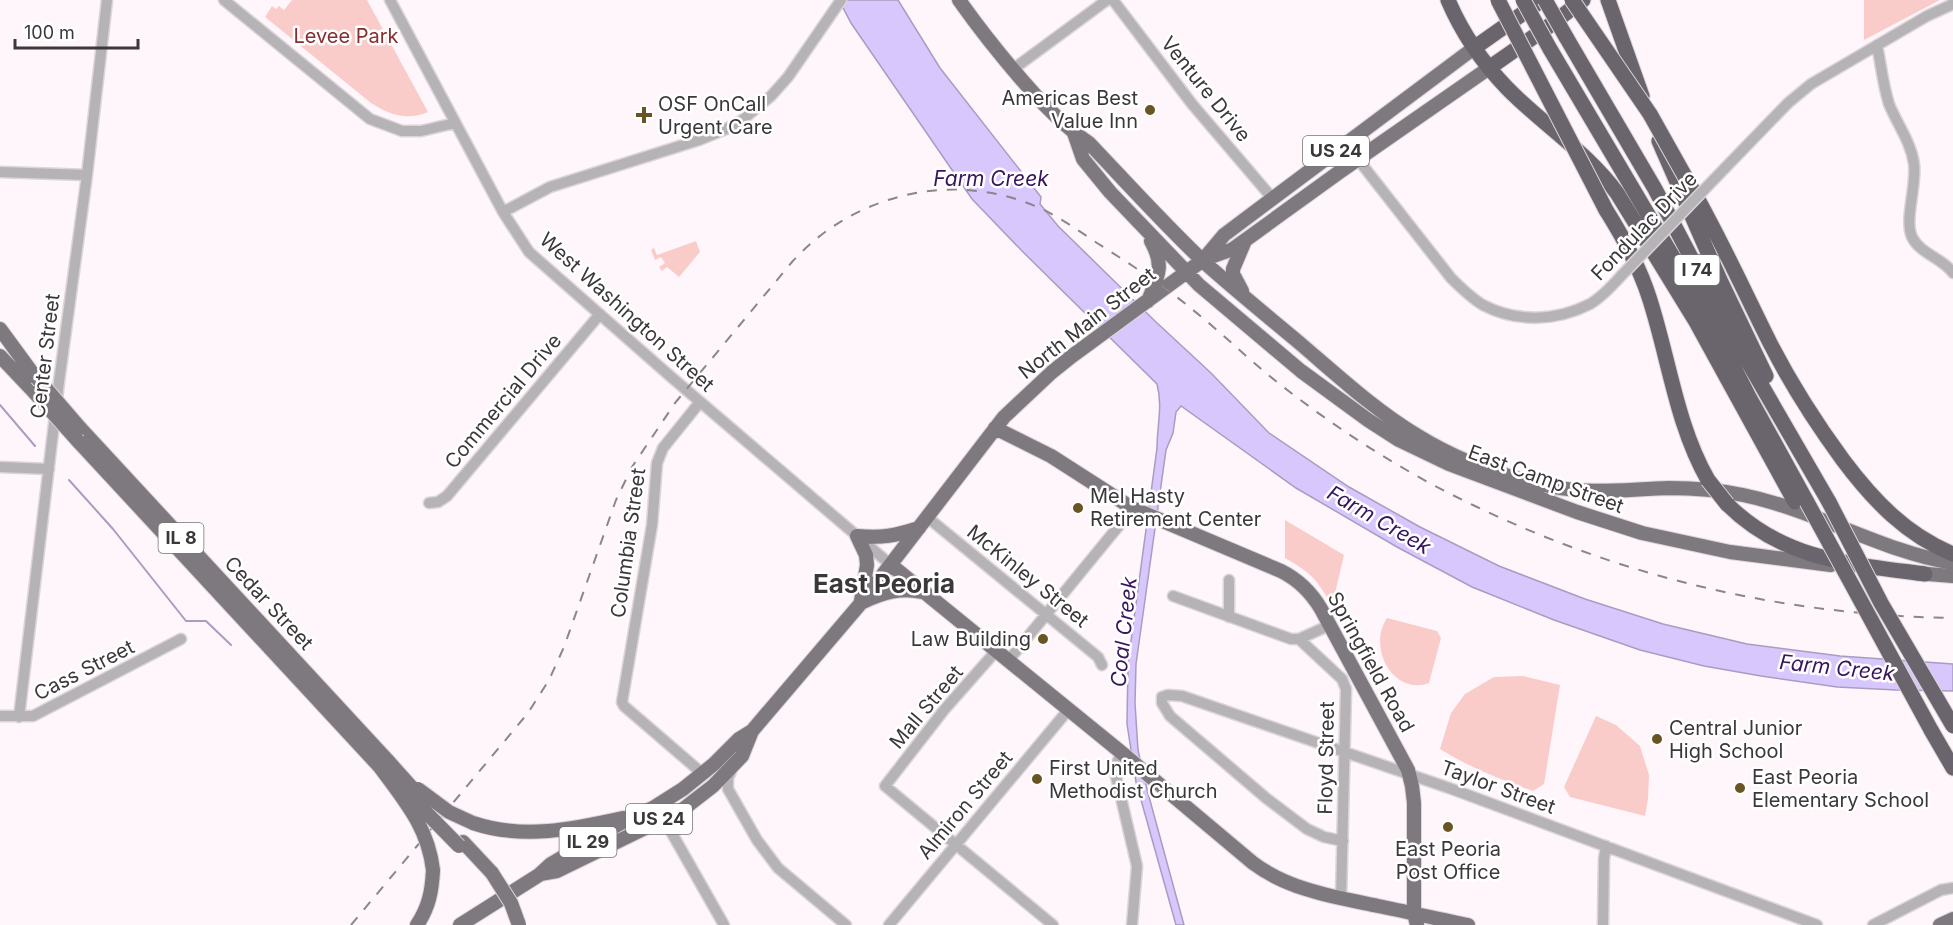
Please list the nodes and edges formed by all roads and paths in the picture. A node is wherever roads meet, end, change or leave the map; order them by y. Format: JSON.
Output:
{"nodes":[{"id":1,"x":107,"y":0,"type":"edge"},
{"id":2,"x":224,"y":0,"type":"edge"},
{"id":3,"x":390,"y":0,"type":"edge"},
{"id":4,"x":841,"y":0,"type":"edge"},
{"id":5,"x":959,"y":0,"type":"edge"},
{"id":6,"x":1107,"y":0,"type":"edge"},
{"id":7,"x":1113,"y":0,"type":"edge"},
{"id":8,"x":1448,"y":0,"type":"edge"},
{"id":9,"x":1498,"y":0,"type":"edge"},
{"id":10,"x":1523,"y":0,"type":"edge"},
{"id":11,"x":1544,"y":0,"type":"edge"},
{"id":12,"x":1572,"y":0,"type":"edge"},
{"id":13,"x":1583,"y":0,"type":"edge"},
{"id":14,"x":1608,"y":0,"type":"edge"},
{"id":15,"x":1953,"y":4,"type":"edge"},
{"id":16,"x":1877,"y":45,"type":"junction"},
{"id":17,"x":1474,"y":48,"type":"junction"},
{"id":18,"x":1489,"y":68,"type":"junction"},
{"id":19,"x":1012,"y":70,"type":"junction"},
{"id":20,"x":455,"y":123,"type":"junction"},
{"id":21,"x":1074,"y":133,"type":"junction"},
{"id":22,"x":1346,"y":144,"type":"junction"},
{"id":23,"x":1358,"y":160,"type":"junction"},
{"id":24,"x":0,"y":172,"type":"edge"},
{"id":25,"x":87,"y":175,"type":"junction"},
{"id":26,"x":1273,"y":199,"type":"junction"},
{"id":27,"x":503,"y":212,"type":"junction"},
{"id":28,"x":1145,"y":230,"type":"junction"},
{"id":29,"x":1246,"y":240,"type":"junction"},
{"id":30,"x":1203,"y":260,"type":"junction"},
{"id":31,"x":1187,"y":272,"type":"junction"},
{"id":32,"x":1953,"y":273,"type":"edge"},
{"id":33,"x":1247,"y":300,"type":"junction"},
{"id":34,"x":1148,"y":301,"type":"junction"},
{"id":35,"x":600,"y":314,"type":"junction"},
{"id":36,"x":0,"y":329,"type":"edge"},
{"id":37,"x":0,"y":339,"type":"edge"},
{"id":38,"x":3,"y":360,"type":"edge"},
{"id":39,"x":35,"y":376,"type":"junction"},
{"id":40,"x":700,"y":402,"type":"junction"},
{"id":41,"x":995,"y":428,"type":"junction"},
{"id":42,"x":1785,"y":429,"type":"junction"},
{"id":43,"x":79,"y":434,"type":"junction"},
{"id":44,"x":0,"y":467,"type":"edge"},
{"id":45,"x":49,"y":469,"type":"junction"},
{"id":46,"x":1801,"y":502,"type":"junction"},
{"id":47,"x":429,"y":503,"type":"dead end"},
{"id":48,"x":1126,"y":517,"type":"dead end"},
{"id":49,"x":923,"y":522,"type":"junction"},
{"id":50,"x":857,"y":536,"type":"junction"},
{"id":51,"x":1953,"y":554,"type":"edge"},
{"id":52,"x":1953,"y":563,"type":"edge"},
{"id":53,"x":891,"y":565,"type":"junction"},
{"id":54,"x":1924,"y":574,"type":"junction"},
{"id":55,"x":1953,"y":576,"type":"edge"},
{"id":56,"x":1229,"y":580,"type":"dead end"},
{"id":57,"x":924,"y":592,"type":"junction"},
{"id":58,"x":1173,"y":596,"type":"dead end"},
{"id":59,"x":861,"y":603,"type":"junction"},
{"id":60,"x":1047,"y":615,"type":"junction"},
{"id":61,"x":1229,"y":616,"type":"junction"},
{"id":62,"x":1330,"y":625,"type":"junction"},
{"id":63,"x":181,"y":639,"type":"dead end"},
{"id":64,"x":1299,"y":639,"type":"junction"},
{"id":65,"x":996,"y":651,"type":"junction"},
{"id":66,"x":1008,"y":661,"type":"junction"},
{"id":67,"x":1102,"y":665,"type":"dead end"},
{"id":68,"x":1069,"y":709,"type":"junction"},
{"id":69,"x":0,"y":716,"type":"edge"},
{"id":70,"x":19,"y":717,"type":"junction"},
{"id":71,"x":1953,"y":726,"type":"edge"},
{"id":72,"x":752,"y":731,"type":"junction"},
{"id":73,"x":1345,"y":751,"type":"junction"},
{"id":74,"x":1127,"y":757,"type":"junction"},
{"id":75,"x":384,"y":764,"type":"junction"},
{"id":76,"x":734,"y":765,"type":"junction"},
{"id":77,"x":1953,"y":768,"type":"edge"},
{"id":78,"x":703,"y":774,"type":"junction"},
{"id":79,"x":1409,"y":774,"type":"junction"},
{"id":80,"x":698,"y":798,"type":"junction"},
{"id":81,"x":737,"y":805,"type":"junction"},
{"id":82,"x":659,"y":812,"type":"junction"},
{"id":83,"x":639,"y":814,"type":"junction"},
{"id":84,"x":1342,"y":841,"type":"junction"},
{"id":85,"x":956,"y":844,"type":"junction"},
{"id":86,"x":1606,"y":846,"type":"junction"},
{"id":87,"x":489,"y":875,"type":"junction"},
{"id":88,"x":539,"y":875,"type":"junction"},
{"id":89,"x":1953,"y":888,"type":"edge"},
{"id":90,"x":1341,"y":898,"type":"junction"},
{"id":91,"x":1415,"y":919,"type":"edge"},
{"id":92,"x":1953,"y":919,"type":"edge"},
{"id":93,"x":417,"y":925,"type":"edge"},
{"id":94,"x":460,"y":925,"type":"edge"},
{"id":95,"x":512,"y":925,"type":"edge"},
{"id":96,"x":519,"y":925,"type":"edge"},
{"id":97,"x":724,"y":925,"type":"edge"},
{"id":98,"x":846,"y":925,"type":"edge"},
{"id":99,"x":889,"y":925,"type":"edge"},
{"id":100,"x":1053,"y":925,"type":"edge"},
{"id":101,"x":1132,"y":925,"type":"edge"},
{"id":102,"x":1468,"y":925,"type":"edge"},
{"id":103,"x":1603,"y":925,"type":"edge"},
{"id":104,"x":1817,"y":925,"type":"edge"},
{"id":105,"x":1873,"y":925,"type":"edge"},
{"id":106,"x":1940,"y":925,"type":"edge"}],
"edges":[{"from":1,"to":25,"type":"street","name":"Center Street"},
{"from":2,"to":20,"type":"street"},
{"from":3,"to":20,"type":"street","name":"West Washington Street"},
{"from":4,"to":27,"type":"street"},
{"from":5,"to":19,"type":"main road","name":"East Camp Street"},
{"from":6,"to":19,"type":"street"},
{"from":7,"to":26,"type":"street","name":"Venture Drive"},
{"from":8,"to":17,"type":"highway"},
{"from":9,"to":54,"type":"highway","bridge":true},
{"from":10,"to":46,"type":"highway","number":"I 74","bridge":true},
{"from":11,"to":17,"type":"highway","name":"North Main Street","number":"US 24"},
{"from":11,"to":42,"type":"highway","number":"I 74","bridge":true},
{"from":12,"to":51,"type":"highway","bridge":true},
{"from":13,"to":18,"type":"highway","name":"North Main Street","number":"US 24"},
{"from":14,"to":42,"type":"highway"},
{"from":15,"to":16,"type":"street","name":"Fondulac Drive"},
{"from":16,"to":23,"type":"street","name":"Fondulac Drive","bridge":true},
{"from":16,"to":32,"type":"street"},
{"from":17,"to":18,"type":"highway"},
{"from":17,"to":22,"type":"main road","name":"North Main Street","number":"US 24"},
{"from":18,"to":23,"type":"main road","name":"North Main Street","number":"US 24"},
{"from":18,"to":46,"type":"highway"},
{"from":19,"to":21,"type":"main road","name":"East Camp Street"},
{"from":20,"to":27,"type":"street","name":"West Washington Street"},
{"from":21,"to":28,"type":"main road"},
{"from":21,"to":30,"type":"main road","name":"East Camp Street"},
{"from":22,"to":23,"type":"street","name":"Fondulac Drive"},
{"from":22,"to":26,"type":"main road","name":"North Main Street","number":"US 24"},
{"from":23,"to":29,"type":"main road","name":"North Main Street","number":"US 24"},
{"from":24,"to":25,"type":"street"},
{"from":25,"to":45,"type":"street","name":"Center Street"},
{"from":26,"to":30,"type":"main road","name":"North Main Street","number":"US 24"},
{"from":27,"to":35,"type":"street","name":"West Washington Street"},
{"from":28,"to":31,"type":"main road","name":"East Camp Street"},
{"from":28,"to":34,"type":"main road"},
{"from":29,"to":30,"type":"main road","name":"North Main Street","number":"US 24"},
{"from":29,"to":33,"type":"main road"},
{"from":30,"to":31,"type":"main road","name":"North Main Street","number":"US 24"},
{"from":30,"to":33,"type":"main road","name":"East Camp Street"},
{"from":31,"to":34,"type":"main road","name":"North Main Street","number":"US 24"},
{"from":31,"to":54,"type":"main road","name":"East Camp Street"},
{"from":33,"to":52,"type":"main road","name":"East Camp Street"},
{"from":34,"to":41,"type":"main road","name":"North Main Street","number":"US 24"},
{"from":35,"to":40,"type":"street","name":"West Washington Street"},
{"from":35,"to":47,"type":"street","name":"Commercial Drive"},
{"from":36,"to":39,"type":"main road"},
{"from":37,"to":39,"type":"main road","name":"Cedar Street","number":"IL 8"},
{"from":38,"to":43,"type":"main road","name":"Cedar Street","number":"IL 8","bridge":true},
{"from":39,"to":43,"type":"main road","name":"Cedar Street","number":"IL 8","bridge":true},
{"from":40,"to":50,"type":"street","name":"West Washington Street"},
{"from":40,"to":78,"type":"street","name":"Columbia Street"},
{"from":41,"to":49,"type":"main road","name":"North Main Street","number":"US 24"},
{"from":41,"to":62,"type":"main road","name":"Springfield Road"},
{"from":42,"to":71,"type":"highway","number":"I 74","bridge":true},
{"from":43,"to":75,"type":"main road","name":"Cedar Street","number":"IL 8"},
{"from":44,"to":45,"type":"street"},
{"from":45,"to":70,"type":"street","name":"Center Street"},
{"from":46,"to":77,"type":"highway","number":"I 74","bridge":true},
{"from":48,"to":60,"type":"street"},
{"from":49,"to":50,"type":"main road"},
{"from":49,"to":53,"type":"main road","name":"North Main Street","number":"US 24"},
{"from":49,"to":60,"type":"street","name":"McKinley Street"},
{"from":50,"to":53,"type":"street","name":"West Washington Street"},
{"from":50,"to":59,"type":"main road"},
{"from":53,"to":57,"type":"main road"},
{"from":53,"to":59,"type":"main road","number":"US 24"},
{"from":54,"to":55,"type":"main road","name":"East Camp Street"},
{"from":56,"to":61,"type":"street"},
{"from":57,"to":59,"type":"main road"},
{"from":57,"to":65,"type":"main road"},
{"from":58,"to":61,"type":"street"},
{"from":59,"to":72,"type":"main road","number":"US 24"},
{"from":60,"to":66,"type":"street"},
{"from":60,"to":67,"type":"street","name":"McKinley Street"},
{"from":61,"to":64,"type":"street"},
{"from":62,"to":64,"type":"street"},
{"from":62,"to":79,"type":"main road","name":"Springfield Road"},
{"from":63,"to":70,"type":"street","name":"Cass Street"},
{"from":64,"to":73,"type":"street","name":"Floyd Street"},
{"from":65,"to":66,"type":"main road"},
{"from":65,"to":85,"type":"street","name":"Mall Street"},
{"from":66,"to":68,"type":"main road"},
{"from":68,"to":74,"type":"main road"},
{"from":68,"to":85,"type":"street","name":"Almiron Street"},
{"from":69,"to":70,"type":"street","name":"Cass Street"},
{"from":72,"to":76,"type":"main road","number":"US 24"},
{"from":72,"to":78,"type":"main road","number":"US 24"},
{"from":73,"to":79,"type":"street","name":"Taylor Street"},
{"from":73,"to":84,"type":"street","name":"Floyd Street"},
{"from":73,"to":84,"type":"street","name":"Taylor Street"},
{"from":74,"to":90,"type":"main road"},
{"from":74,"to":101,"type":"street"},
{"from":75,"to":83,"type":"main road","number":"IL 8","bridge":true},
{"from":75,"to":87,"type":"main road","number":"IL 8","bridge":true},
{"from":75,"to":93,"type":"main road","bridge":true},
{"from":76,"to":80,"type":"main road","number":"US 24"},
{"from":76,"to":81,"type":"street"},
{"from":78,"to":82,"type":"main road","number":"US 24"},
{"from":79,"to":86,"type":"street","name":"Taylor Street"},
{"from":79,"to":91,"type":"main road","name":"Springfield Road"},
{"from":80,"to":81,"type":"street"},
{"from":80,"to":82,"type":"main road","number":"US 24"},
{"from":81,"to":98,"type":"street"},
{"from":82,"to":83,"type":"main road","number":"US 24"},
{"from":82,"to":88,"type":"main road","number":"US 24"},
{"from":82,"to":97,"type":"street"},
{"from":83,"to":88,"type":"main road","number":"IL 29"},
{"from":84,"to":90,"type":"street","name":"Floyd Street"},
{"from":85,"to":99,"type":"street","name":"Almiron Street"},
{"from":85,"to":100,"type":"street"},
{"from":86,"to":103,"type":"street"},
{"from":86,"to":104,"type":"street","name":"Taylor Street"},
{"from":87,"to":95,"type":"main road","number":"IL 8"},
{"from":87,"to":96,"type":"main road","number":"IL 8","bridge":true},
{"from":88,"to":94,"type":"main road","number":"US 24"},
{"from":89,"to":105,"type":"street"},
{"from":90,"to":91,"type":"main road"},
{"from":91,"to":102,"type":"main road"},
{"from":92,"to":106,"type":"main road"}]}
